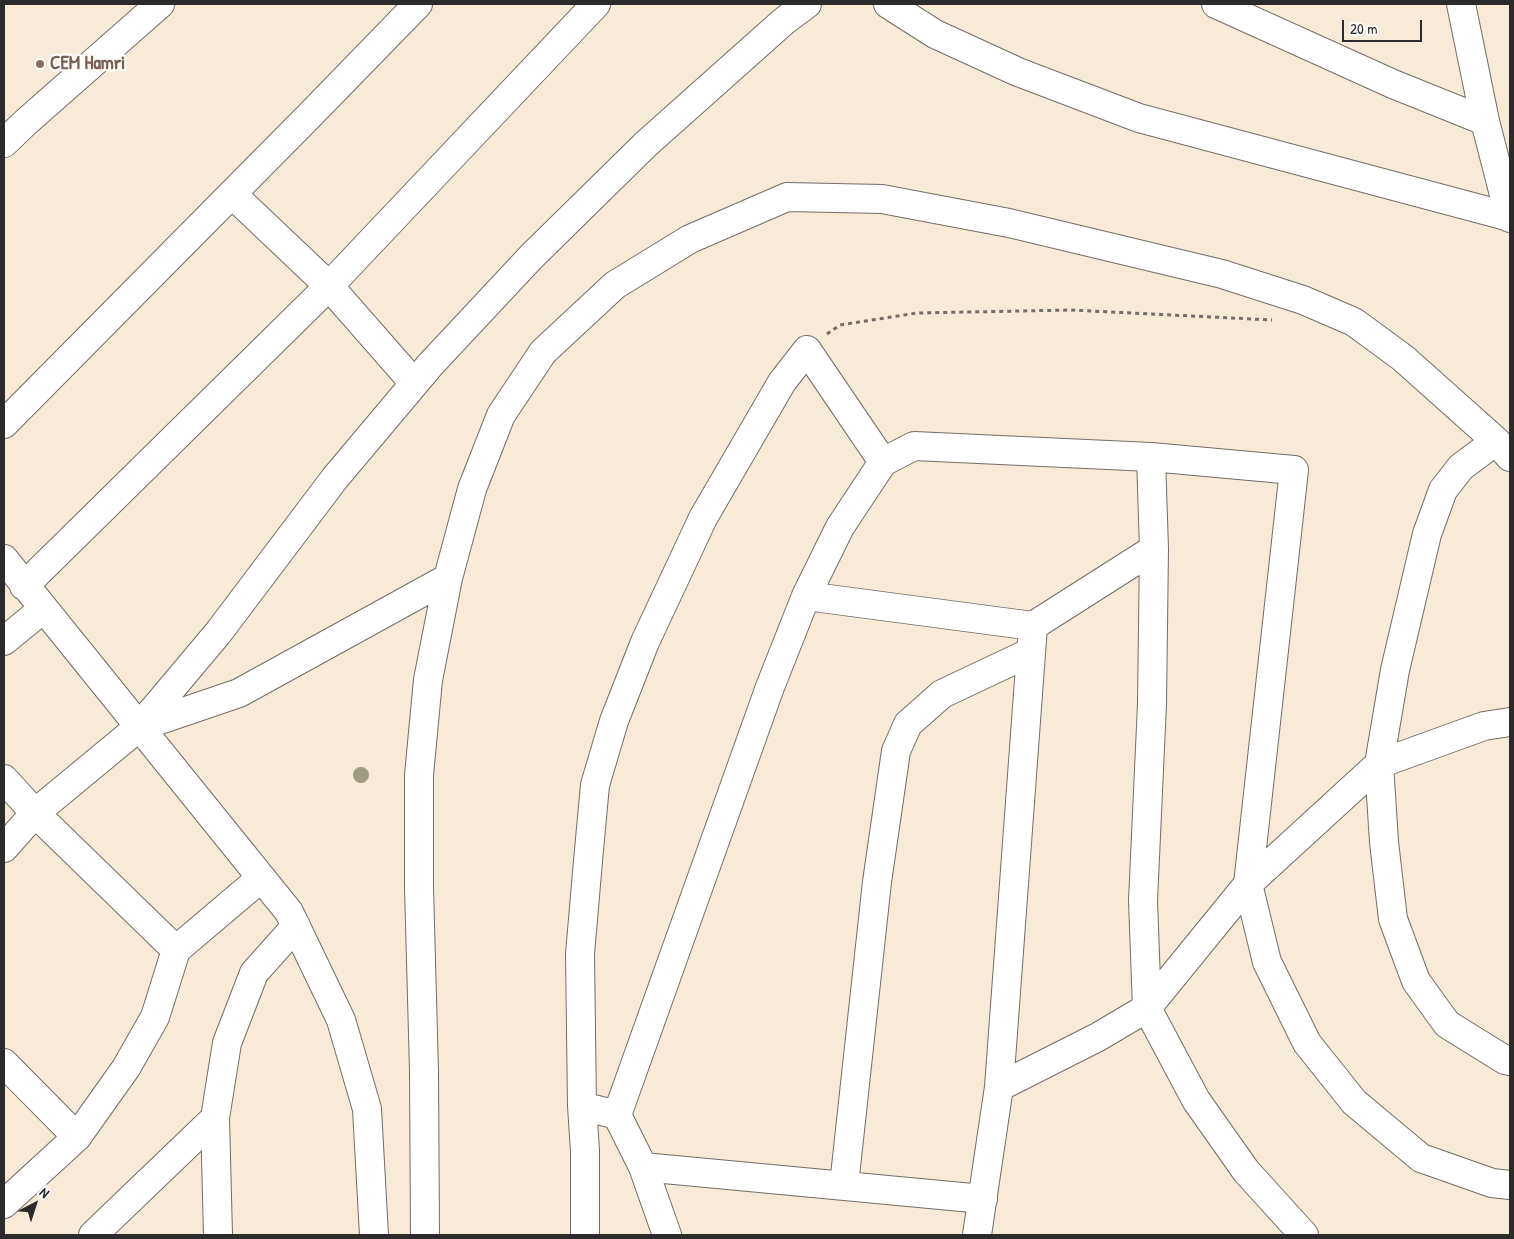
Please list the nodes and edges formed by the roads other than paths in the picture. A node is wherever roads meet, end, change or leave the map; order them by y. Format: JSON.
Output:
{"nodes":[{"id":1,"x":160,"y":4,"type":"edge"},
{"id":2,"x":418,"y":4,"type":"edge"},
{"id":3,"x":596,"y":4,"type":"edge"},
{"id":4,"x":807,"y":4,"type":"edge"},
{"id":5,"x":888,"y":4,"type":"edge"},
{"id":6,"x":1216,"y":4,"type":"edge"},
{"id":7,"x":1461,"y":4,"type":"edge"},
{"id":8,"x":1485,"y":121,"type":"junction"},
{"id":9,"x":4,"y":144,"type":"edge"},
{"id":10,"x":232,"y":194,"type":"junction"},
{"id":11,"x":1510,"y":217,"type":"edge"},
{"id":12,"x":329,"y":286,"type":"junction"},
{"id":13,"x":414,"y":383,"type":"junction"},
{"id":14,"x":4,"y":424,"type":"edge"},
{"id":15,"x":1503,"y":449,"type":"edge"},
{"id":16,"x":1151,"y":457,"type":"junction"},
{"id":17,"x":883,"y":462,"type":"junction"},
{"id":18,"x":1154,"y":549,"type":"junction"},
{"id":19,"x":4,"y":559,"type":"edge"},
{"id":20,"x":448,"y":578,"type":"junction"},
{"id":21,"x":24,"y":586,"type":"junction"},
{"id":22,"x":806,"y":596,"type":"junction"},
{"id":23,"x":43,"y":608,"type":"junction"},
{"id":24,"x":1032,"y":639,"type":"junction"},
{"id":25,"x":4,"y":641,"type":"edge"},
{"id":26,"x":1510,"y":722,"type":"edge"},
{"id":27,"x":139,"y":727,"type":"junction"},
{"id":28,"x":1380,"y":764,"type":"junction"},
{"id":29,"x":4,"y":779,"type":"edge"},
{"id":30,"x":35,"y":813,"type":"junction"},
{"id":31,"x":4,"y":848,"type":"edge"},
{"id":32,"x":261,"y":878,"type":"junction"},
{"id":33,"x":1248,"y":884,"type":"junction"},
{"id":34,"x":296,"y":926,"type":"junction"},
{"id":35,"x":176,"y":950,"type":"junction"},
{"id":36,"x":1147,"y":1008,"type":"junction"},
{"id":37,"x":1510,"y":1061,"type":"edge"},
{"id":38,"x":4,"y":1064,"type":"edge"},
{"id":39,"x":999,"y":1087,"type":"junction"},
{"id":40,"x":582,"y":1106,"type":"junction"},
{"id":41,"x":616,"y":1115,"type":"junction"},
{"id":42,"x":215,"y":1118,"type":"junction"},
{"id":43,"x":77,"y":1137,"type":"junction"},
{"id":44,"x":643,"y":1167,"type":"junction"},
{"id":45,"x":1510,"y":1184,"type":"edge"},
{"id":46,"x":844,"y":1185,"type":"junction"},
{"id":47,"x":983,"y":1199,"type":"junction"},
{"id":48,"x":4,"y":1204,"type":"edge"},
{"id":49,"x":93,"y":1235,"type":"edge"},
{"id":50,"x":218,"y":1235,"type":"edge"},
{"id":51,"x":374,"y":1235,"type":"edge"},
{"id":52,"x":424,"y":1235,"type":"edge"},
{"id":53,"x":584,"y":1235,"type":"edge"},
{"id":54,"x":668,"y":1235,"type":"edge"},
{"id":55,"x":977,"y":1235,"type":"edge"},
{"id":56,"x":1304,"y":1235,"type":"edge"}],
"edges":[{"from":1,"to":9,"type":"street"},
{"from":2,"to":10,"type":"street"},
{"from":3,"to":12,"type":"street"},
{"from":4,"to":13,"type":"street"},
{"from":5,"to":11,"type":"street"},
{"from":6,"to":8,"type":"street"},
{"from":7,"to":8,"type":"street"},
{"from":8,"to":11,"type":"street"},
{"from":10,"to":12,"type":"street"},
{"from":10,"to":14,"type":"street"},
{"from":12,"to":13,"type":"street"},
{"from":12,"to":21,"type":"street"},
{"from":13,"to":27,"type":"street"},
{"from":15,"to":20,"type":"street"},
{"from":15,"to":28,"type":"street"},
{"from":16,"to":17,"type":"street"},
{"from":16,"to":18,"type":"street"},
{"from":16,"to":33,"type":"street"},
{"from":17,"to":22,"type":"street"},
{"from":17,"to":40,"type":"street"},
{"from":18,"to":24,"type":"street"},
{"from":18,"to":36,"type":"street"},
{"from":19,"to":21,"type":"street"},
{"from":20,"to":27,"type":"street"},
{"from":20,"to":52,"type":"street"},
{"from":21,"to":23,"type":"street"},
{"from":22,"to":24,"type":"street"},
{"from":22,"to":41,"type":"street"},
{"from":23,"to":25,"type":"street"},
{"from":23,"to":27,"type":"street"},
{"from":24,"to":39,"type":"street"},
{"from":24,"to":46,"type":"street"},
{"from":26,"to":28,"type":"street"},
{"from":27,"to":30,"type":"street"},
{"from":27,"to":32,"type":"street"},
{"from":28,"to":33,"type":"street"},
{"from":28,"to":37,"type":"street"},
{"from":29,"to":30,"type":"street"},
{"from":30,"to":31,"type":"street"},
{"from":30,"to":35,"type":"street"},
{"from":32,"to":34,"type":"street"},
{"from":32,"to":35,"type":"street"},
{"from":33,"to":36,"type":"street"},
{"from":33,"to":45,"type":"street"},
{"from":34,"to":42,"type":"street"},
{"from":34,"to":51,"type":"street"},
{"from":35,"to":43,"type":"street"},
{"from":36,"to":39,"type":"street"},
{"from":36,"to":56,"type":"street"},
{"from":38,"to":43,"type":"street"},
{"from":39,"to":47,"type":"street"},
{"from":40,"to":41,"type":"street"},
{"from":40,"to":53,"type":"street"},
{"from":41,"to":44,"type":"street"},
{"from":42,"to":49,"type":"street"},
{"from":42,"to":50,"type":"street"},
{"from":43,"to":48,"type":"street"},
{"from":44,"to":46,"type":"street"},
{"from":44,"to":54,"type":"street"},
{"from":46,"to":47,"type":"street"},
{"from":47,"to":55,"type":"street"}]}
